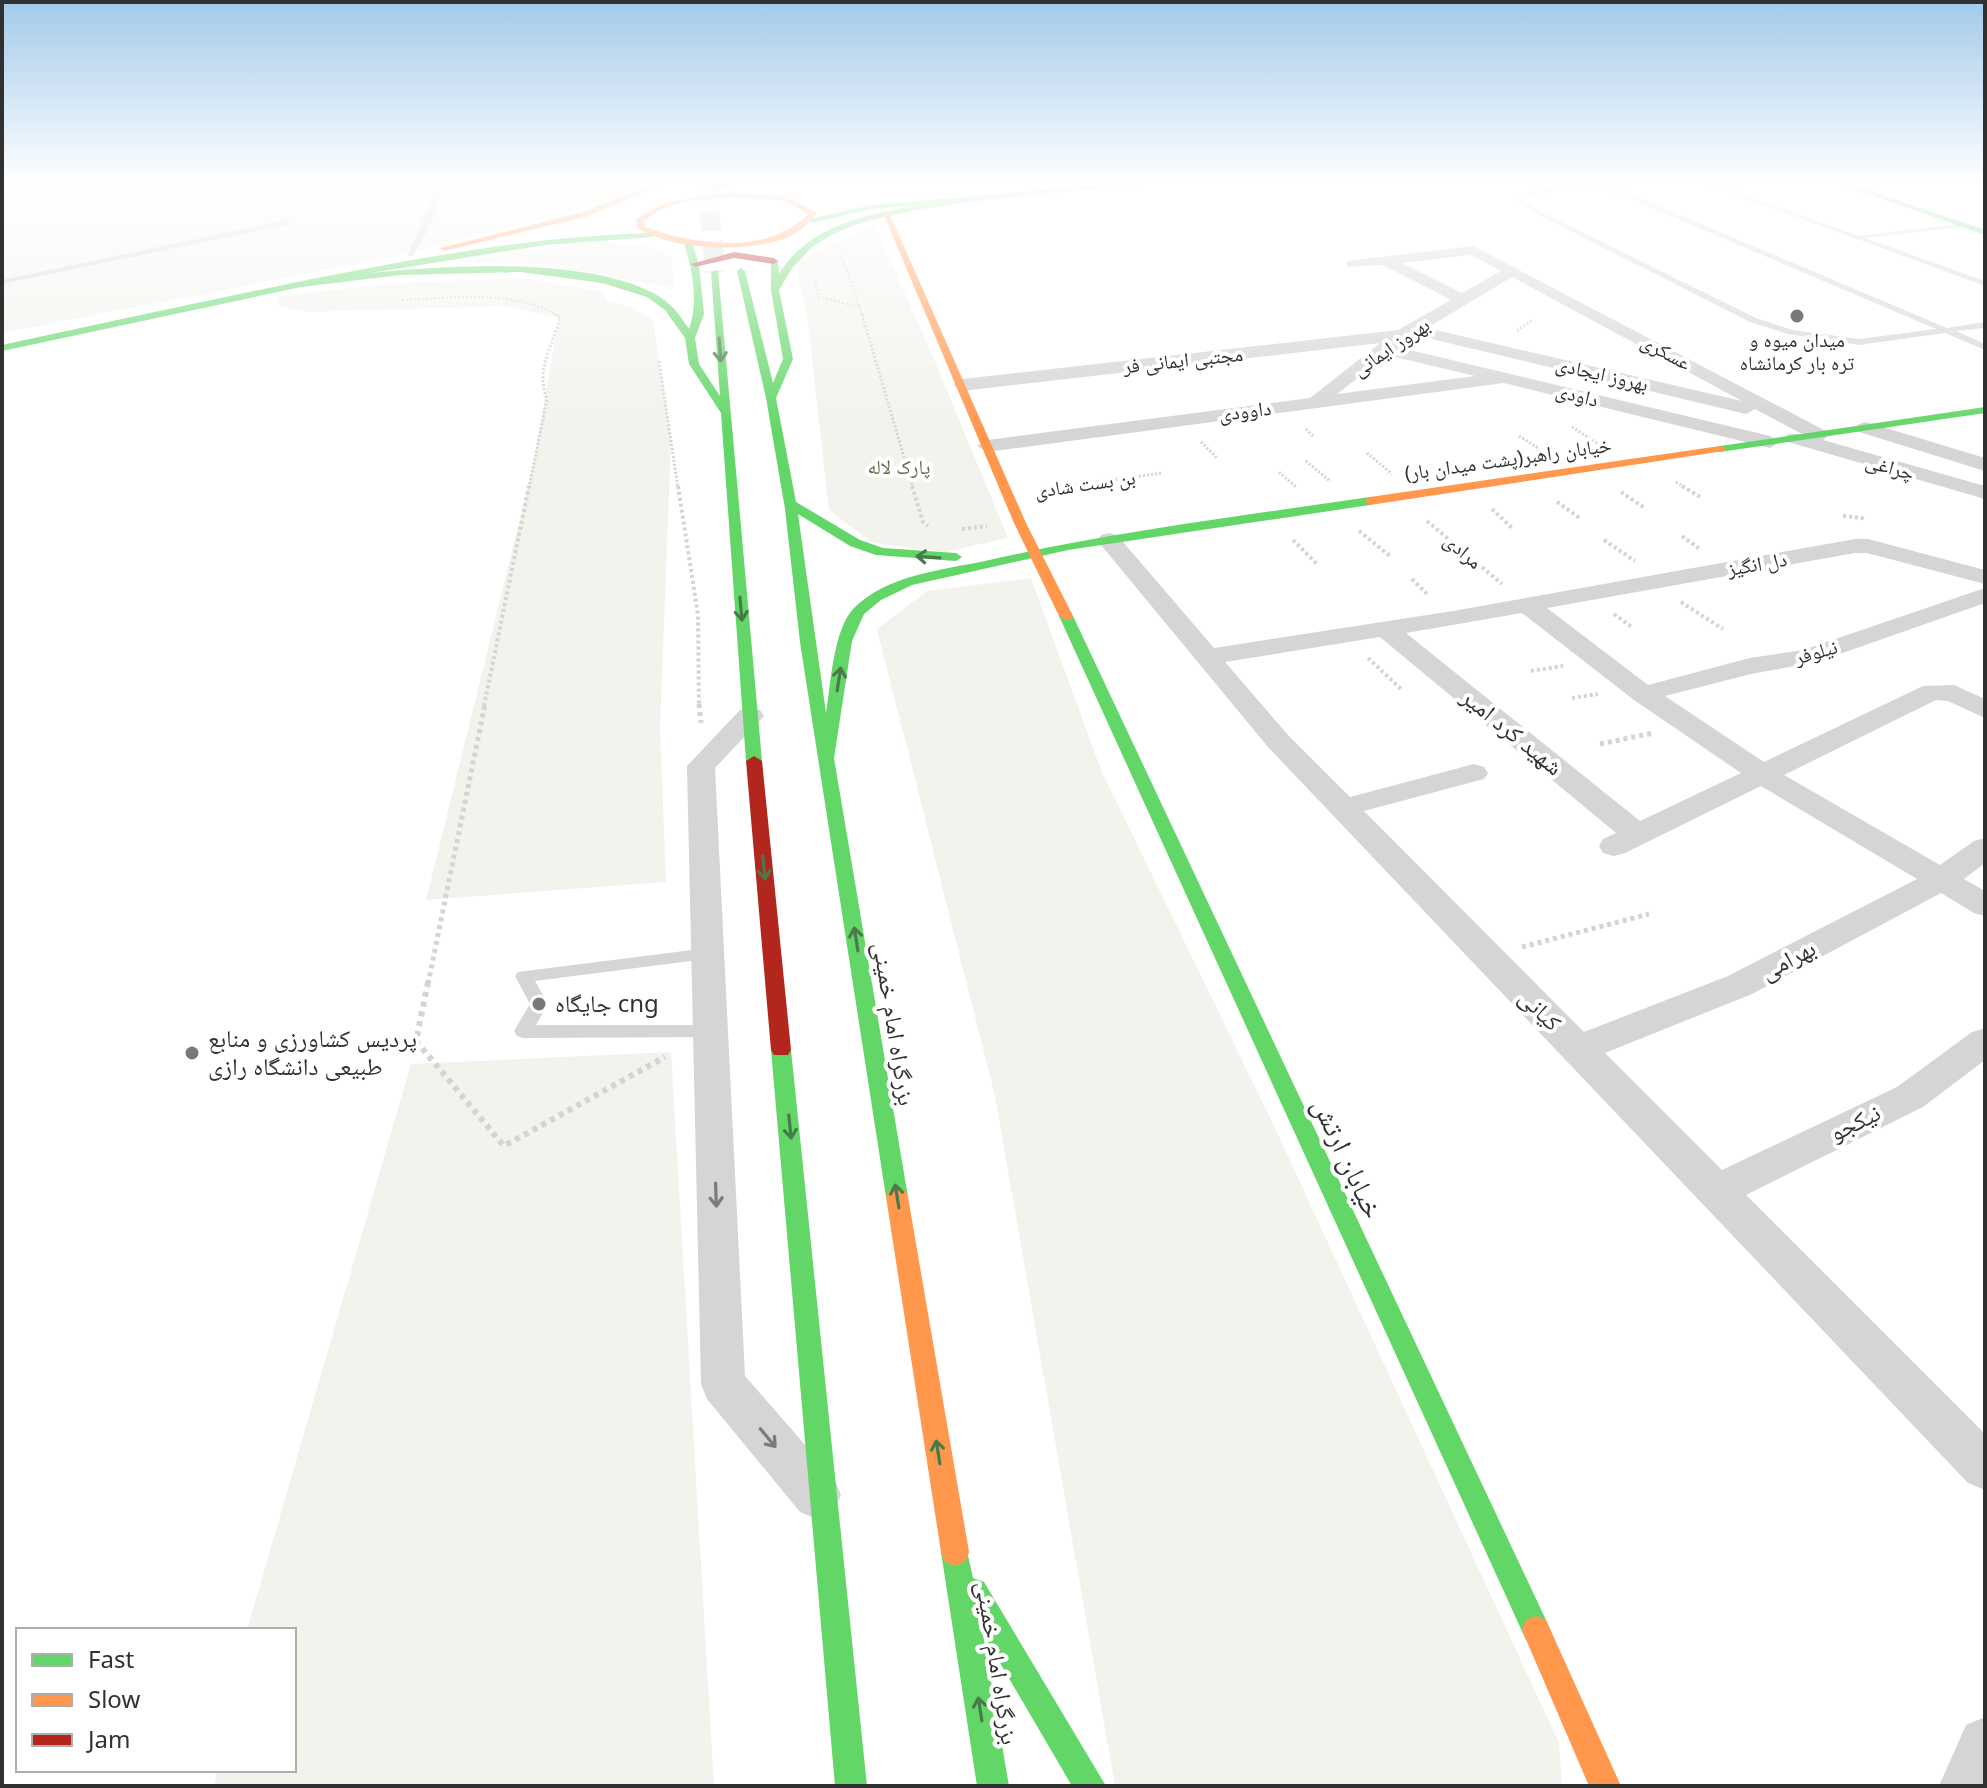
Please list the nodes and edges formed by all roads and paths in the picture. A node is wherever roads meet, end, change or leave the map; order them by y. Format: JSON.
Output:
{"nodes":[{"id":1,"x":85,"y":264,"type":"edge"},
{"id":2,"x":358,"y":264,"type":"edge"},
{"id":3,"x":404,"y":264,"type":"edge"},
{"id":4,"x":695,"y":264,"type":"tunnel mouth"},
{"id":5,"x":774,"y":264,"type":"edge"},
{"id":6,"x":790,"y":264,"type":"edge"},
{"id":7,"x":844,"y":264,"type":"edge"},
{"id":8,"x":908,"y":264,"type":"edge"},
{"id":9,"x":1394,"y":264,"type":"edge"},
{"id":10,"x":1500,"y":264,"type":"edge"},
{"id":11,"x":1645,"y":264,"type":"edge"},
{"id":12,"x":1791,"y":264,"type":"edge"},
{"id":13,"x":1933,"y":264,"type":"edge"},
{"id":14,"x":741,"y":271,"type":"dead end"},
{"id":15,"x":1512,"y":271,"type":"junction"},
{"id":16,"x":715,"y":272,"type":"tunnel mouth"},
{"id":17,"x":2,"y":282,"type":"edge"},
{"id":18,"x":1985,"y":284,"type":"edge"},
{"id":19,"x":279,"y":287,"type":"junction"},
{"id":20,"x":818,"y":289,"type":"dead end"},
{"id":21,"x":775,"y":290,"type":"junction"},
{"id":22,"x":521,"y":298,"type":"dead end"},
{"id":23,"x":1463,"y":300,"type":"junction"},
{"id":24,"x":860,"y":307,"type":"junction"},
{"id":25,"x":1985,"y":325,"type":"edge"},
{"id":26,"x":1948,"y":331,"type":"junction"},
{"id":27,"x":1409,"y":333,"type":"junction"},
{"id":28,"x":2,"y":336,"type":"edge"},
{"id":29,"x":690,"y":338,"type":"junction"},
{"id":30,"x":657,"y":346,"type":"dead end"},
{"id":31,"x":1985,"y":347,"type":"edge"},
{"id":32,"x":2,"y":348,"type":"edge"},
{"id":33,"x":1384,"y":349,"type":"junction"},
{"id":34,"x":1504,"y":378,"type":"junction"},
{"id":35,"x":962,"y":385,"type":"junction"},
{"id":36,"x":771,"y":398,"type":"junction"},
{"id":37,"x":1314,"y":403,"type":"junction"},
{"id":38,"x":1985,"y":410,"type":"edge"},
{"id":39,"x":724,"y":411,"type":"junction"},
{"id":40,"x":1792,"y":428,"type":"junction"},
{"id":41,"x":1866,"y":428,"type":"junction"},
{"id":42,"x":1770,"y":442,"type":"junction"},
{"id":43,"x":987,"y":446,"type":"junction"},
{"id":44,"x":1985,"y":465,"type":"edge"},
{"id":45,"x":1162,"y":473,"type":"dead end"},
{"id":46,"x":1985,"y":493,"type":"edge"},
{"id":47,"x":1008,"y":495,"type":"junction"},
{"id":48,"x":1399,"y":497,"type":"junction"},
{"id":49,"x":790,"y":504,"type":"junction"},
{"id":50,"x":1020,"y":523,"type":"junction"},
{"id":51,"x":937,"y":529,"type":"dead end"},
{"id":52,"x":949,"y":530,"type":"dead end"},
{"id":53,"x":1109,"y":540,"type":"junction"},
{"id":54,"x":1035,"y":549,"type":"junction"},
{"id":55,"x":1985,"y":577,"type":"edge"},
{"id":56,"x":1650,"y":582,"type":"junction"},
{"id":57,"x":1985,"y":595,"type":"edge"},
{"id":58,"x":1527,"y":605,"type":"junction"},
{"id":59,"x":1386,"y":629,"type":"junction"},
{"id":60,"x":1723,"y":629,"type":"dead end"},
{"id":61,"x":1343,"y":635,"type":"junction"},
{"id":62,"x":1207,"y":657,"type":"junction"},
{"id":63,"x":1402,"y":690,"type":"dead end"},
{"id":64,"x":1643,"y":694,"type":"junction"},
{"id":65,"x":1985,"y":710,"type":"edge"},
{"id":66,"x":750,"y":716,"type":"junction"},
{"id":67,"x":1689,"y":725,"type":"junction"},
{"id":68,"x":1600,"y":744,"type":"dead end"},
{"id":69,"x":827,"y":756,"type":"junction"},
{"id":70,"x":701,"y":766,"type":"junction"},
{"id":71,"x":1474,"y":773,"type":"dead end"},
{"id":72,"x":1762,"y":774,"type":"junction"},
{"id":73,"x":1342,"y":808,"type":"junction"},
{"id":74,"x":1985,"y":848,"type":"edge"},
{"id":75,"x":1942,"y":879,"type":"junction"},
{"id":76,"x":1985,"y":905,"type":"edge"},
{"id":77,"x":1649,"y":914,"type":"dead end"},
{"id":78,"x":708,"y":954,"type":"junction"},
{"id":79,"x":1487,"y":956,"type":"junction"},
{"id":80,"x":710,"y":1032,"type":"junction"},
{"id":81,"x":1985,"y":1041,"type":"edge"},
{"id":82,"x":1579,"y":1049,"type":"junction"},
{"id":83,"x":1716,"y":1191,"type":"junction"},
{"id":84,"x":1985,"y":1467,"type":"edge"},
{"id":85,"x":827,"y":1506,"type":"junction"},
{"id":86,"x":956,"y":1561,"type":"junction"},
{"id":87,"x":1985,"y":1744,"type":"edge"},
{"id":88,"x":851,"y":1786,"type":"edge"},
{"id":89,"x":993,"y":1786,"type":"edge"},
{"id":90,"x":1090,"y":1786,"type":"edge"},
{"id":91,"x":1605,"y":1786,"type":"edge"},
{"id":92,"x":1967,"y":1786,"type":"edge"}],
"edges":[{"from":1,"to":17,"type":"lane"},
{"from":2,"to":28,"type":"main road"},
{"from":3,"to":19,"type":"main road"},
{"from":4,"to":29,"type":"main road"},
{"from":5,"to":21,"type":"main road"},
{"from":6,"to":21,"type":"main road"},
{"from":7,"to":24,"type":"path"},
{"from":8,"to":35,"type":"main road","name":"خیابان ارتش"},
{"from":9,"to":23,"type":"street"},
{"from":10,"to":15,"type":"street","name":"عسکری"},
{"from":11,"to":26,"type":"lane"},
{"from":12,"to":26,"type":"lane"},
{"from":13,"to":18,"type":"lane"},
{"from":14,"to":36,"type":"main road","name":"بزرگراه امام خمینی"},
{"from":15,"to":23,"type":"street","name":"بهروز ایمانی"},
{"from":15,"to":40,"type":"street","name":"عسکری"},
{"from":16,"to":39,"type":"main road","one_way":true},
{"from":19,"to":29,"type":"main road"},
{"from":19,"to":32,"type":"main road"},
{"from":20,"to":24,"type":"path"},
{"from":21,"to":36,"type":"main road"},
{"from":22,"to":80,"type":"path"},
{"from":23,"to":27,"type":"street","name":"بهروز ایمانی"},
{"from":24,"to":51,"type":"path"},
{"from":25,"to":26,"type":"lane"},
{"from":26,"to":31,"type":"lane"},
{"from":27,"to":33,"type":"street","name":"بهروز ایمانی"},
{"from":27,"to":35,"type":"street","name":"مجتبی ایمانی فر"},
{"from":27,"to":40,"type":"street","name":"بهروز ایجادی"},
{"from":29,"to":39,"type":"main road"},
{"from":30,"to":70,"type":"path"},
{"from":33,"to":34,"type":"street","name":"داودی"},
{"from":33,"to":37,"type":"street","name":"بهروز ایمانی"},
{"from":34,"to":37,"type":"street","name":"داوودی"},
{"from":34,"to":42,"type":"street","name":"داودی"},
{"from":35,"to":43,"type":"main road","name":"خیابان ارتش"},
{"from":36,"to":49,"type":"main road","name":"بزرگراه امام خمینی"},
{"from":37,"to":43,"type":"street","name":"داوودی"},
{"from":38,"to":41,"type":"main road","name":"خیابان راهبر(پشت میدان بار)"},
{"from":39,"to":66,"type":"main road","one_way":true},
{"from":40,"to":41,"type":"main road","name":"خیابان راهبر(پشت میدان بار)"},
{"from":40,"to":42,"type":"main road","name":"خیابان راهبر(پشت میدان بار)"},
{"from":40,"to":46,"type":"street","name":"چراغی"},
{"from":41,"to":44,"type":"street"},
{"from":42,"to":48,"type":"main road","name":"خیابان راهبر(پشت میدان بار)"},
{"from":43,"to":47,"type":"main road","name":"خیابان ارتش"},
{"from":45,"to":47,"type":"path","name":"بن بست شادی"},
{"from":47,"to":50,"type":"main road","name":"خیابان ارتش"},
{"from":48,"to":53,"type":"main road","name":"خیابان راهبر(پشت میدان بار)"},
{"from":48,"to":58,"type":"path","name":"مرادی"},
{"from":54,"to":49,"type":"main road","one_way":true},
{"from":49,"to":69,"type":"main road","name":"بزرگراه امام خمینی"},
{"from":50,"to":52,"type":"path"},
{"from":50,"to":54,"type":"main road","name":"خیابان ارتش"},
{"from":53,"to":54,"type":"main road","name":"خیابان راهبر(پشت میدان بار)"},
{"from":53,"to":62,"type":"street","name":"کیانی"},
{"from":69,"to":54,"type":"main road","one_way":true},
{"from":54,"to":91,"type":"main road","name":"خیابان ارتش"},
{"from":55,"to":56,"type":"street","name":"دل انگیز"},
{"from":56,"to":58,"type":"street","name":"دل انگیز"},
{"from":56,"to":60,"type":"path"},
{"from":57,"to":64,"type":"street","name":"نیلوفر"},
{"from":58,"to":59,"type":"street","name":"دل انگیز"},
{"from":58,"to":64,"type":"street"},
{"from":59,"to":61,"type":"street","name":"دل انگیز"},
{"from":59,"to":72,"type":"street","name":"شهید کرد امیر"},
{"from":61,"to":62,"type":"street","name":"دل انگیز"},
{"from":61,"to":63,"type":"path"},
{"from":62,"to":73,"type":"street","name":"کیانی"},
{"from":64,"to":67,"type":"street"},
{"from":65,"to":72,"type":"street"},
{"from":66,"to":70,"type":"street"},
{"from":66,"to":85,"type":"main road","one_way":true},
{"from":67,"to":68,"type":"path"},
{"from":67,"to":72,"type":"street"},
{"from":86,"to":69,"type":"main road","name":"بزرگراه امام خمینی","one_way":true},
{"from":70,"to":78,"type":"street"},
{"from":71,"to":73,"type":"street"},
{"from":72,"to":75,"type":"street"},
{"from":73,"to":79,"type":"street","name":"کیانی"},
{"from":74,"to":75,"type":"street","name":"بهرامی"},
{"from":75,"to":76,"type":"street"},
{"from":75,"to":82,"type":"street","name":"بهرامی"},
{"from":77,"to":79,"type":"path"},
{"from":78,"to":80,"type":"street"},
{"from":78,"to":80,"type":"lane"},
{"from":79,"to":82,"type":"street","name":"کیانی"},
{"from":80,"to":85,"type":"street","one_way":true},
{"from":81,"to":83,"type":"street","name":"نیکجو"},
{"from":82,"to":83,"type":"street","name":"کیانی"},
{"from":83,"to":84,"type":"street","name":"کیانی"},
{"from":85,"to":88,"type":"main road"},
{"from":89,"to":86,"type":"main road","name":"بزرگراه امام خمینی","one_way":true},
{"from":86,"to":90,"type":"main road"},
{"from":87,"to":92,"type":"street"}]}
